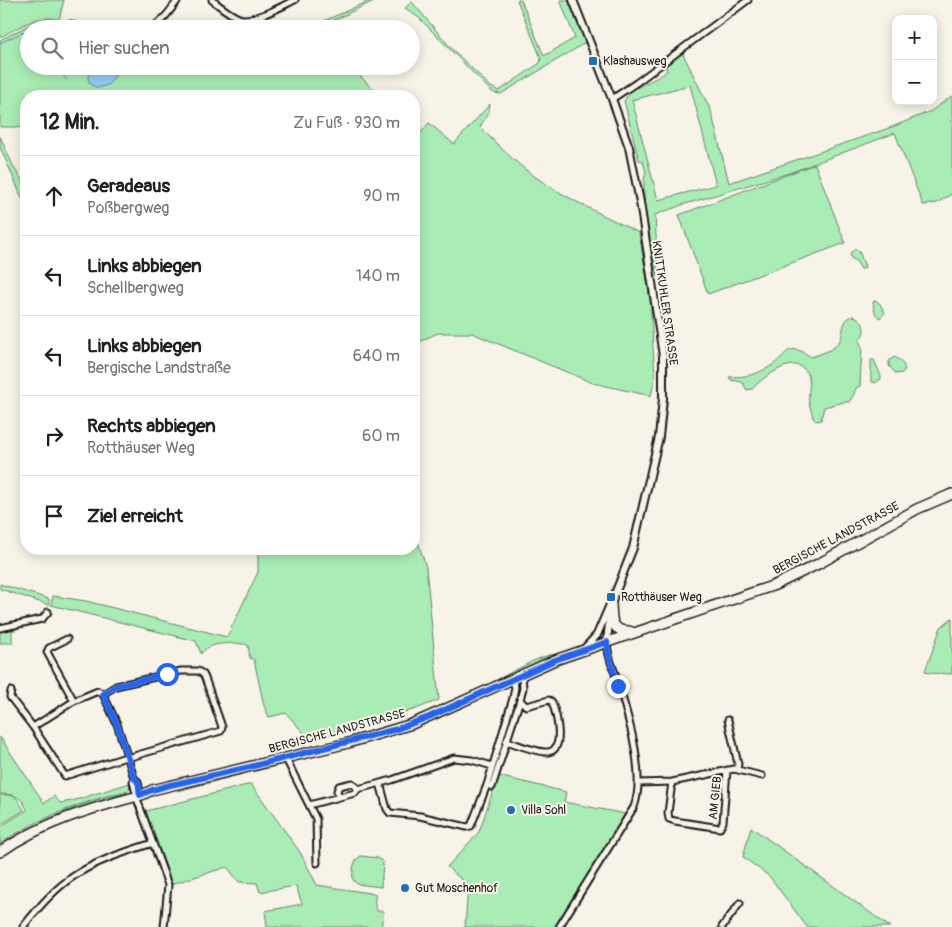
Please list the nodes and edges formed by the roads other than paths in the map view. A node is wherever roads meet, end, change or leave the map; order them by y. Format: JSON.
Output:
{"nodes":[{"id":1,"x":178,"y":0,"type":"edge"},
{"id":2,"x":212,"y":0,"type":"edge"},
{"id":3,"x":296,"y":0,"type":"edge"},
{"id":4,"x":573,"y":0,"type":"edge"},
{"id":5,"x":748,"y":0,"type":"edge"},
{"id":6,"x":163,"y":20,"type":"edge"},
{"id":7,"x":612,"y":99,"type":"junction"},
{"id":8,"x":952,"y":494,"type":"edge"},
{"id":9,"x":611,"y":604,"type":"junction"},
{"id":10,"x":48,"y":612,"type":"dead end"},
{"id":11,"x":0,"y":628,"type":"edge"},
{"id":12,"x":633,"y":633,"type":"junction"},
{"id":13,"x":67,"y":639,"type":"dead end"},
{"id":14,"x":607,"y":642,"type":"junction"},
{"id":15,"x":582,"y":651,"type":"junction"},
{"id":16,"x":522,"y":674,"type":"junction"},
{"id":17,"x":512,"y":679,"type":"junction"},
{"id":18,"x":11,"y":691,"type":"dead end"},
{"id":19,"x":103,"y":694,"type":"junction"},
{"id":20,"x":520,"y":700,"type":"junction"},
{"id":21,"x":74,"y":701,"type":"junction"},
{"id":22,"x":728,"y":720,"type":"dead end"},
{"id":23,"x":32,"y":727,"type":"junction"},
{"id":24,"x":504,"y":740,"type":"junction"},
{"id":25,"x":126,"y":757,"type":"junction"},
{"id":26,"x":286,"y":758,"type":"junction"},
{"id":27,"x":492,"y":766,"type":"junction"},
{"id":28,"x":737,"y":769,"type":"junction"},
{"id":29,"x":727,"y":770,"type":"junction"},
{"id":30,"x":762,"y":776,"type":"dead end"},
{"id":31,"x":639,"y":782,"type":"junction"},
{"id":32,"x":672,"y":782,"type":"junction"},
{"id":33,"x":380,"y":783,"type":"junction"},
{"id":34,"x":490,"y":786,"type":"junction"},
{"id":35,"x":358,"y":789,"type":"junction"},
{"id":36,"x":139,"y":795,"type":"junction"},
{"id":37,"x":339,"y":797,"type":"junction"},
{"id":38,"x":309,"y":805,"type":"junction"},
{"id":39,"x":153,"y":843,"type":"junction"},
{"id":40,"x":0,"y":852,"type":"edge"},
{"id":41,"x":317,"y":863,"type":"dead end"},
{"id":42,"x":740,"y":902,"type":"dead end"},
{"id":43,"x":23,"y":927,"type":"edge"},
{"id":44,"x":164,"y":927,"type":"edge"},
{"id":45,"x":559,"y":927,"type":"edge"},
{"id":46,"x":722,"y":927,"type":"edge"}],
"edges":[{"from":1,"to":6,"type":"street"},
{"from":2,"to":3,"type":"street"},
{"from":4,"to":7,"type":"street","name":"KNITTKUHLER STRASSE"},
{"from":5,"to":7,"type":"street"},
{"from":7,"to":9,"type":"street","name":"KNITTKUHLER STRASSE"},
{"from":8,"to":12,"type":"main road","name":"BERGISCHE LANDSTRASSE"},
{"from":9,"to":12,"type":"main road"},
{"from":9,"to":14,"type":"street","name":"KNITTKUHLER STRASSE"},
{"from":9,"to":15,"type":"street"},
{"from":10,"to":11,"type":"street"},
{"from":12,"to":14,"type":"main road","name":"BERGISCHE LANDSTRASSE"},
{"from":13,"to":21,"type":"street"},
{"from":14,"to":15,"type":"main road","name":"BERGISCHE LANDSTRASSE"},
{"from":14,"to":31,"type":"street"},
{"from":15,"to":16,"type":"main road","name":"BERGISCHE LANDSTRASSE"},
{"from":16,"to":17,"type":"main road","name":"BERGISCHE LANDSTRASSE"},
{"from":16,"to":20,"type":"street"},
{"from":17,"to":24,"type":"street"},
{"from":17,"to":26,"type":"main road","name":"BERGISCHE LANDSTRASSE"},
{"from":18,"to":23,"type":"street"},
{"from":19,"to":21,"type":"street"},
{"from":19,"to":25,"type":"street"},
{"from":19,"to":25,"type":"street"},
{"from":20,"to":24,"type":"street"},
{"from":20,"to":24,"type":"street"},
{"from":21,"to":23,"type":"street"},
{"from":22,"to":28,"type":"street","name":"AM GIEB"},
{"from":23,"to":25,"type":"street"},
{"from":24,"to":27,"type":"street"},
{"from":24,"to":34,"type":"street"},
{"from":25,"to":36,"type":"street"},
{"from":26,"to":36,"type":"main road","name":"BERGISCHE LANDSTRASSE"},
{"from":26,"to":38,"type":"street"},
{"from":27,"to":33,"type":"street"},
{"from":27,"to":34,"type":"street"},
{"from":28,"to":29,"type":"street","name":"AM GIEB"},
{"from":28,"to":30,"type":"street","name":"AM GIEB"},
{"from":29,"to":32,"type":"street","name":"AM GIEB"},
{"from":29,"to":32,"type":"street","name":"AM GIEB"},
{"from":31,"to":32,"type":"street","name":"AM GIEB"},
{"from":31,"to":45,"type":"street"},
{"from":33,"to":34,"type":"street"},
{"from":33,"to":35,"type":"street"},
{"from":35,"to":37,"type":"street"},
{"from":35,"to":37,"type":"street"},
{"from":36,"to":39,"type":"street"},
{"from":36,"to":40,"type":"main road","name":"BERGISCHE LANDSTRASSE"},
{"from":37,"to":38,"type":"street"},
{"from":38,"to":41,"type":"street"},
{"from":39,"to":43,"type":"street"},
{"from":39,"to":44,"type":"street"},
{"from":42,"to":46,"type":"street"}]}
